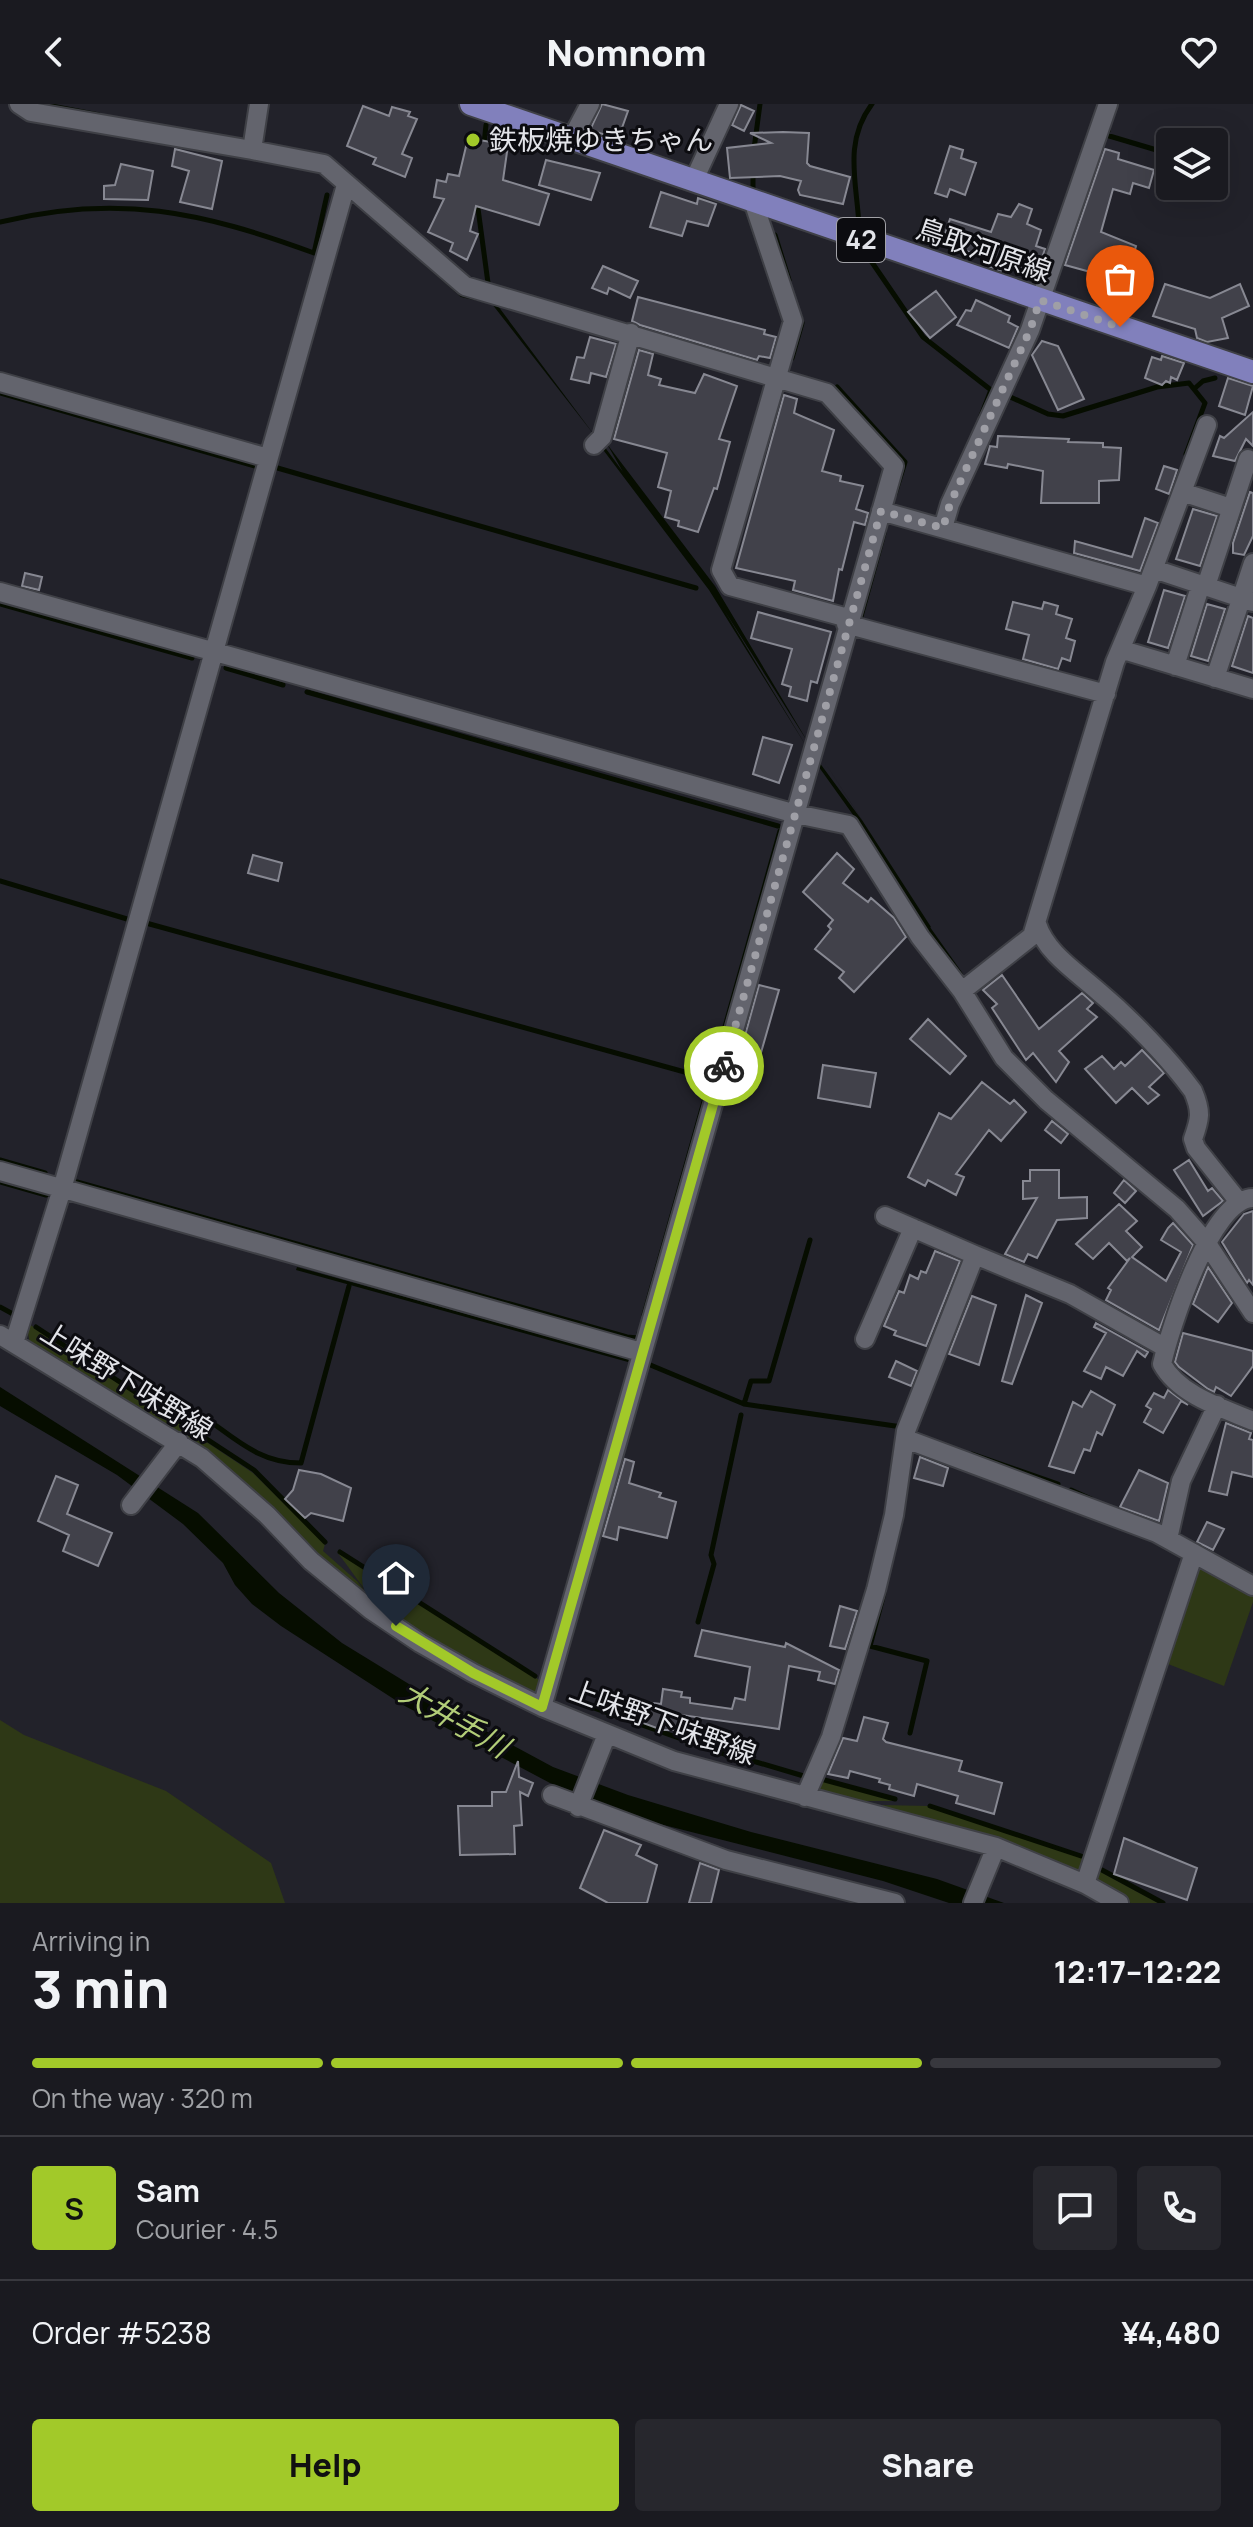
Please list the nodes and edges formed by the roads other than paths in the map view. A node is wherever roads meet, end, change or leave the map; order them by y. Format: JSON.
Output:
{"nodes":[{"id":1,"x":19,"y":104,"type":"edge"},
{"id":2,"x":259,"y":104,"type":"edge"},
{"id":3,"x":471,"y":104,"type":"edge"},
{"id":4,"x":590,"y":104,"type":"edge"},
{"id":5,"x":729,"y":104,"type":"edge"},
{"id":6,"x":1108,"y":104,"type":"edge"},
{"id":7,"x":572,"y":138,"type":"junction"},
{"id":8,"x":252,"y":150,"type":"junction"},
{"id":9,"x":694,"y":180,"type":"junction"},
{"id":10,"x":346,"y":185,"type":"junction"},
{"id":11,"x":754,"y":204,"type":"junction"},
{"id":12,"x":1040,"y":300,"type":"junction"},
{"id":13,"x":631,"y":333,"type":"junction"},
{"id":14,"x":1253,"y":372,"type":"edge"},
{"id":15,"x":777,"y":376,"type":"junction"},
{"id":16,"x":0,"y":382,"type":"edge"},
{"id":17,"x":1207,"y":425,"type":"dead end"},
{"id":18,"x":594,"y":445,"type":"dead end"},
{"id":19,"x":268,"y":458,"type":"junction"},
{"id":20,"x":1248,"y":459,"type":"dead end"},
{"id":21,"x":1182,"y":492,"type":"junction"},
{"id":22,"x":1231,"y":508,"type":"junction"},
{"id":23,"x":881,"y":511,"type":"junction"},
{"id":24,"x":943,"y":528,"type":"junction"},
{"id":25,"x":1253,"y":563,"type":"edge"},
{"id":26,"x":1150,"y":577,"type":"junction"},
{"id":27,"x":1203,"y":585,"type":"junction"},
{"id":28,"x":0,"y":592,"type":"edge"},
{"id":29,"x":1247,"y":600,"type":"edge"},
{"id":30,"x":847,"y":621,"type":"junction"},
{"id":31,"x":1123,"y":650,"type":"junction"},
{"id":32,"x":211,"y":653,"type":"junction"},
{"id":33,"x":1175,"y":666,"type":"junction"},
{"id":34,"x":1215,"y":678,"type":"junction"},
{"id":35,"x":1253,"y":689,"type":"edge"},
{"id":36,"x":1106,"y":694,"type":"junction"},
{"id":37,"x":796,"y":814,"type":"junction"},
{"id":38,"x":1037,"y":924,"type":"junction"},
{"id":39,"x":962,"y":991,"type":"junction"},
{"id":40,"x":0,"y":1171,"type":"edge"},
{"id":41,"x":62,"y":1189,"type":"junction"},
{"id":42,"x":1246,"y":1200,"type":"edge"},
{"id":43,"x":885,"y":1216,"type":"dead end"},
{"id":44,"x":913,"y":1228,"type":"junction"},
{"id":45,"x":1206,"y":1242,"type":"junction"},
{"id":46,"x":975,"y":1255,"type":"junction"},
{"id":47,"x":1253,"y":1313,"type":"edge"},
{"id":48,"x":7,"y":1339,"type":"edge"},
{"id":49,"x":865,"y":1339,"type":"dead end"},
{"id":50,"x":1166,"y":1348,"type":"junction"},
{"id":51,"x":641,"y":1352,"type":"junction"},
{"id":52,"x":1217,"y":1405,"type":"junction"},
{"id":53,"x":1253,"y":1421,"type":"edge"},
{"id":54,"x":906,"y":1439,"type":"junction"},
{"id":55,"x":174,"y":1449,"type":"junction"},
{"id":56,"x":131,"y":1505,"type":"dead end"},
{"id":57,"x":1168,"y":1539,"type":"junction"},
{"id":58,"x":1194,"y":1553,"type":"junction"},
{"id":59,"x":1253,"y":1586,"type":"edge"},
{"id":60,"x":542,"y":1707,"type":"junction"},
{"id":61,"x":604,"y":1740,"type":"junction"},
{"id":62,"x":552,"y":1795,"type":"dead end"},
{"id":63,"x":805,"y":1797,"type":"junction"},
{"id":64,"x":579,"y":1804,"type":"junction"},
{"id":65,"x":994,"y":1850,"type":"junction"},
{"id":66,"x":1085,"y":1884,"type":"junction"},
{"id":67,"x":822,"y":1894,"type":"edge"},
{"id":68,"x":895,"y":1903,"type":"edge"},
{"id":69,"x":973,"y":1903,"type":"edge"},
{"id":70,"x":1119,"y":1903,"type":"edge"}],
"edges":[{"from":1,"to":8,"type":"street"},
{"from":2,"to":8,"type":"street"},
{"from":3,"to":7,"type":"main road","name":"鳥取河原線","number":"42"},
{"from":4,"to":7,"type":"street"},
{"from":5,"to":9,"type":"street"},
{"from":6,"to":12,"type":"street"},
{"from":7,"to":9,"type":"main road","name":"鳥取河原線","number":"42"},
{"from":8,"to":10,"type":"street"},
{"from":9,"to":11,"type":"main road","name":"鳥取河原線","number":"42"},
{"from":10,"to":13,"type":"street"},
{"from":10,"to":19,"type":"street"},
{"from":11,"to":12,"type":"main road","name":"鳥取河原線","number":"42"},
{"from":11,"to":15,"type":"street"},
{"from":12,"to":14,"type":"main road","name":"鳥取河原線","number":"42"},
{"from":12,"to":24,"type":"street"},
{"from":13,"to":15,"type":"street"},
{"from":13,"to":18,"type":"street"},
{"from":15,"to":23,"type":"street"},
{"from":15,"to":30,"type":"street"},
{"from":16,"to":19,"type":"street"},
{"from":17,"to":21,"type":"street"},
{"from":19,"to":32,"type":"street"},
{"from":20,"to":22,"type":"street"},
{"from":21,"to":22,"type":"street"},
{"from":21,"to":26,"type":"street"},
{"from":22,"to":27,"type":"street"},
{"from":23,"to":24,"type":"street"},
{"from":23,"to":30,"type":"street"},
{"from":24,"to":26,"type":"street"},
{"from":25,"to":29,"type":"street"},
{"from":26,"to":27,"type":"street"},
{"from":26,"to":31,"type":"street"},
{"from":27,"to":29,"type":"street"},
{"from":27,"to":33,"type":"street"},
{"from":28,"to":32,"type":"street"},
{"from":29,"to":34,"type":"street"},
{"from":30,"to":36,"type":"street"},
{"from":30,"to":37,"type":"street"},
{"from":31,"to":33,"type":"street"},
{"from":31,"to":36,"type":"street"},
{"from":32,"to":37,"type":"street"},
{"from":32,"to":41,"type":"street"},
{"from":33,"to":34,"type":"street"},
{"from":34,"to":35,"type":"street"},
{"from":36,"to":38,"type":"street"},
{"from":37,"to":39,"type":"street"},
{"from":37,"to":51,"type":"street"},
{"from":38,"to":39,"type":"street"},
{"from":38,"to":42,"type":"street"},
{"from":39,"to":45,"type":"street"},
{"from":40,"to":41,"type":"street"},
{"from":41,"to":48,"type":"street"},
{"from":41,"to":51,"type":"street"},
{"from":42,"to":45,"type":"street"},
{"from":43,"to":44,"type":"street"},
{"from":44,"to":46,"type":"street"},
{"from":44,"to":49,"type":"street"},
{"from":45,"to":47,"type":"street"},
{"from":45,"to":50,"type":"street"},
{"from":46,"to":50,"type":"street"},
{"from":46,"to":54,"type":"street"},
{"from":48,"to":55,"type":"street","name":"上味野下味野線"},
{"from":50,"to":52,"type":"street"},
{"from":51,"to":60,"type":"street"},
{"from":52,"to":53,"type":"street"},
{"from":52,"to":57,"type":"street"},
{"from":54,"to":57,"type":"street"},
{"from":54,"to":63,"type":"street"},
{"from":55,"to":56,"type":"street"},
{"from":55,"to":60,"type":"street","name":"上味野下味野線"},
{"from":57,"to":58,"type":"street"},
{"from":58,"to":59,"type":"street"},
{"from":58,"to":66,"type":"street"},
{"from":60,"to":61,"type":"street","name":"上味野下味野線"},
{"from":61,"to":63,"type":"street","name":"上味野下味野線"},
{"from":61,"to":64,"type":"street"},
{"from":62,"to":64,"type":"street"},
{"from":63,"to":65,"type":"street","name":"上味野下味野線"},
{"from":64,"to":67,"type":"street"},
{"from":65,"to":66,"type":"street","name":"上味野下味野線"},
{"from":65,"to":69,"type":"street"},
{"from":66,"to":70,"type":"street","name":"上味野下味野線"},
{"from":67,"to":68,"type":"street"}]}
